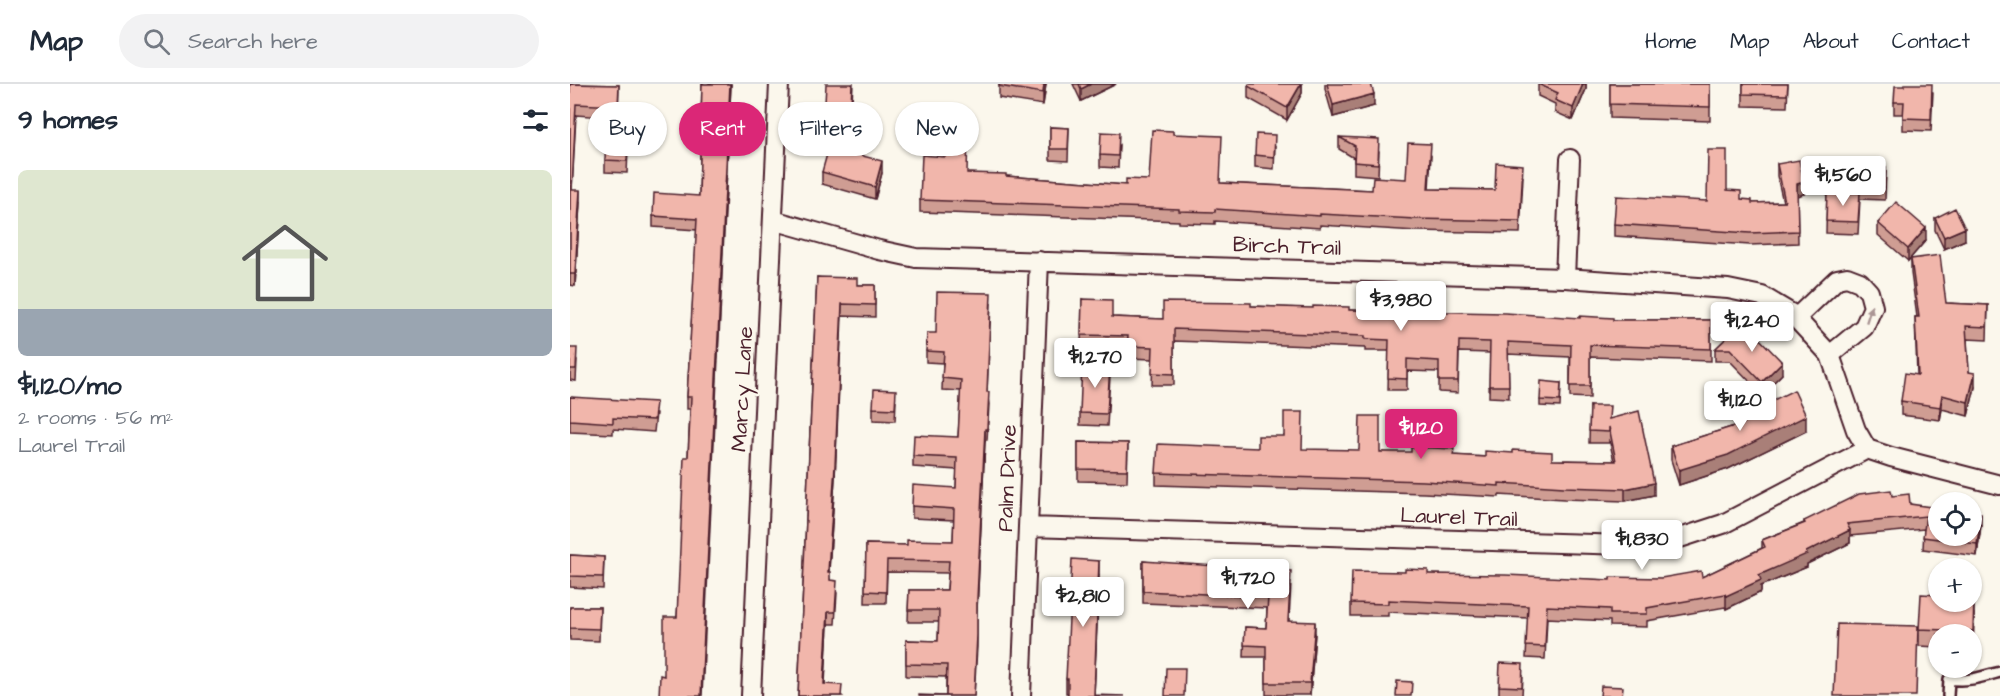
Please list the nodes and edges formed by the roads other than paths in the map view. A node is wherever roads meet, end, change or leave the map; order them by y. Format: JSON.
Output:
{"nodes":[{"id":1,"x":779,"y":84,"type":"edge"},
{"id":2,"x":1570,"y":159,"type":"dead end"},
{"id":3,"x":773,"y":220,"type":"junction"},
{"id":4,"x":1039,"y":261,"type":"junction"},
{"id":5,"x":1565,"y":278,"type":"junction"},
{"id":6,"x":1796,"y":318,"type":"junction"},
{"id":7,"x":1830,"y":355,"type":"junction"},
{"id":8,"x":1867,"y":448,"type":"junction"},
{"id":9,"x":2000,"y":485,"type":"edge"},
{"id":10,"x":1028,"y":526,"type":"junction"},
{"id":11,"x":2000,"y":672,"type":"edge"},
{"id":12,"x":751,"y":696,"type":"edge"},
{"id":13,"x":1022,"y":696,"type":"edge"},
{"id":14,"x":1948,"y":696,"type":"edge"}],
"edges":[{"from":1,"to":3,"type":"street","name":"Marcy Lane"},
{"from":2,"to":5,"type":"street"},
{"from":3,"to":4,"type":"street","name":"Birch Trail"},
{"from":3,"to":12,"type":"street","name":"Marcy Lane"},
{"from":4,"to":5,"type":"street","name":"Birch Trail"},
{"from":4,"to":10,"type":"street","name":"Palm Drive"},
{"from":5,"to":6,"type":"street","name":"Birch Trail"},
{"from":6,"to":7,"type":"street","name":"Birch Trail"},
{"from":7,"to":6,"type":"street","one_way":true},
{"from":7,"to":8,"type":"street","name":"Birch Trail"},
{"from":8,"to":9,"type":"street"},
{"from":8,"to":10,"type":"street","name":"Laurel Trail"},
{"from":10,"to":13,"type":"street","name":"Palm Drive"},
{"from":11,"to":14,"type":"lane"}]}
